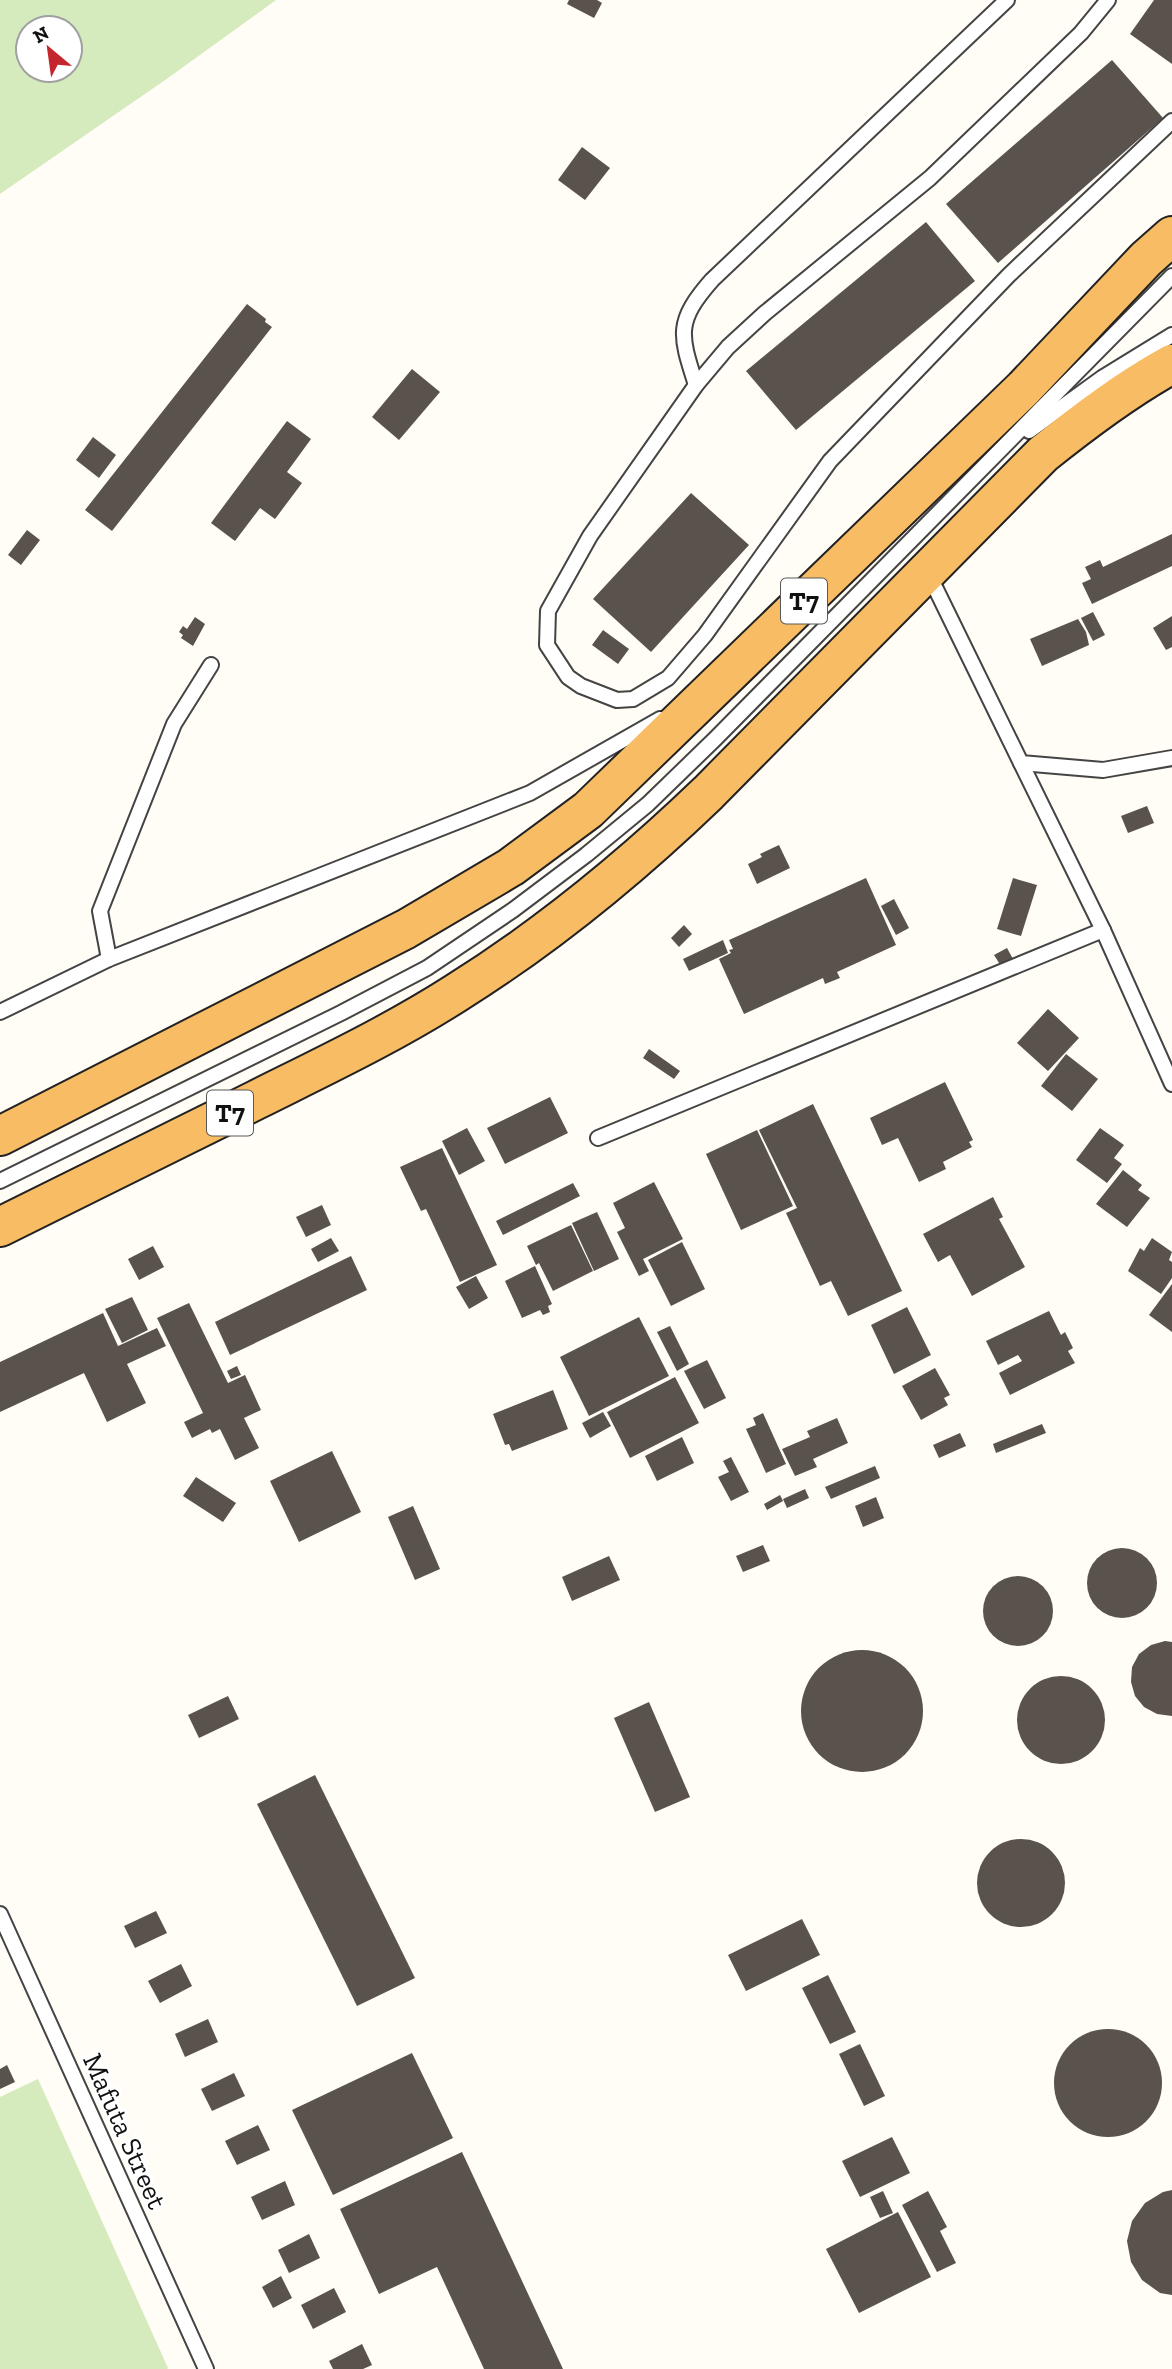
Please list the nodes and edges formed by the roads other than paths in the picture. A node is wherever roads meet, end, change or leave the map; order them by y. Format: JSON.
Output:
{"nodes":[{"id":1,"x":1007,"y":0,"type":"edge"},
{"id":2,"x":1108,"y":0,"type":"edge"},
{"id":3,"x":1172,"y":121,"type":"edge"},
{"id":4,"x":1172,"y":236,"type":"edge"},
{"id":5,"x":1172,"y":276,"type":"edge"},
{"id":6,"x":1172,"y":335,"type":"edge"},
{"id":7,"x":1172,"y":364,"type":"edge"},
{"id":8,"x":696,"y":385,"type":"junction"},
{"id":9,"x":966,"y":484,"type":"junction"},
{"id":10,"x":927,"y":571,"type":"junction"},
{"id":11,"x":211,"y":665,"type":"dead end"},
{"id":12,"x":711,"y":690,"type":"junction"},
{"id":13,"x":1172,"y":758,"type":"edge"},
{"id":14,"x":1021,"y":763,"type":"junction"},
{"id":15,"x":1102,"y":930,"type":"junction"},
{"id":16,"x":109,"y":959,"type":"junction"},
{"id":17,"x":0,"y":1012,"type":"edge"},
{"id":18,"x":1172,"y":1084,"type":"edge"},
{"id":19,"x":0,"y":1136,"type":"edge"},
{"id":20,"x":598,"y":1138,"type":"dead end"},
{"id":21,"x":0,"y":1181,"type":"edge"},
{"id":22,"x":0,"y":1227,"type":"edge"},
{"id":23,"x":0,"y":1914,"type":"edge"},
{"id":24,"x":206,"y":2369,"type":"edge"}],
"edges":[{"from":1,"to":8,"type":"lane"},
{"from":2,"to":8,"type":"lane"},
{"from":3,"to":8,"type":"lane"},
{"from":4,"to":12,"type":"highway","number":"T7"},
{"from":5,"to":9,"type":"lane"},
{"from":6,"to":9,"type":"lane"},
{"from":7,"to":10,"type":"highway","number":"T7"},
{"from":9,"to":21,"type":"lane"},
{"from":10,"to":14,"type":"lane"},
{"from":10,"to":22,"type":"highway","number":"T7"},
{"from":11,"to":16,"type":"lane"},
{"from":12,"to":16,"type":"lane"},
{"from":12,"to":19,"type":"highway","number":"T7"},
{"from":13,"to":14,"type":"lane"},
{"from":14,"to":15,"type":"lane"},
{"from":15,"to":18,"type":"lane"},
{"from":15,"to":20,"type":"lane"},
{"from":16,"to":17,"type":"lane"},
{"from":23,"to":24,"type":"lane","name":"Mafuta Street"}]}
